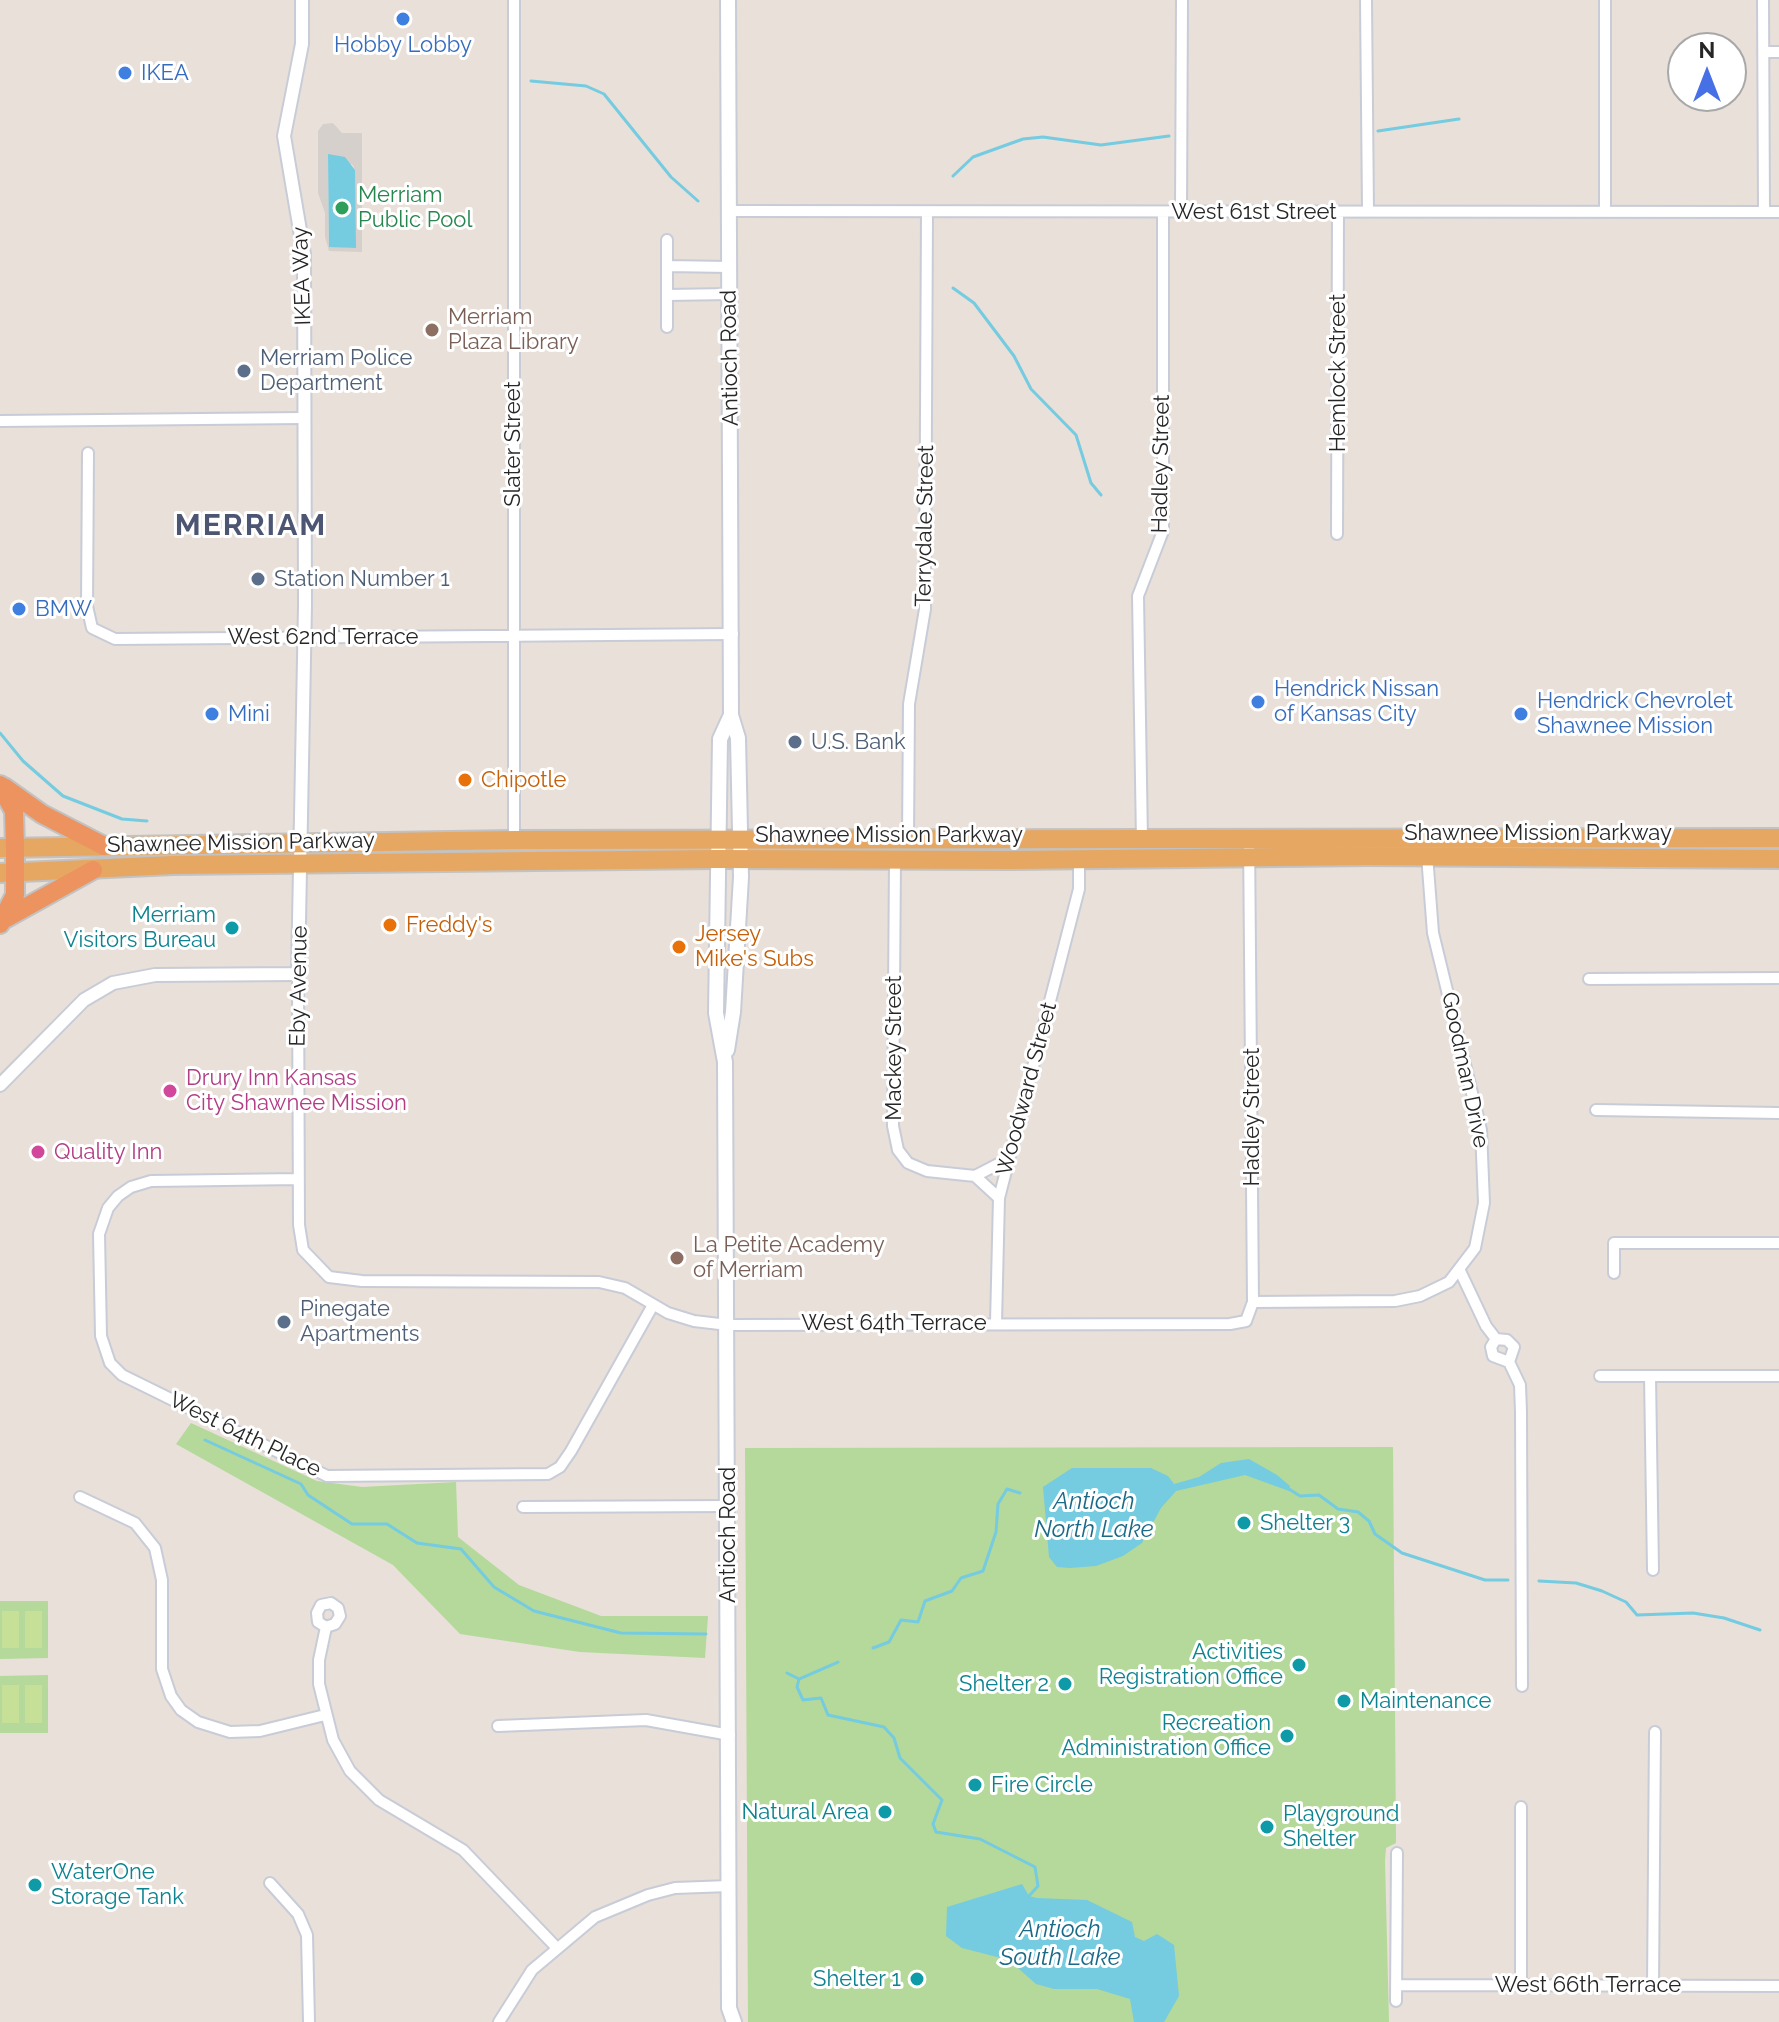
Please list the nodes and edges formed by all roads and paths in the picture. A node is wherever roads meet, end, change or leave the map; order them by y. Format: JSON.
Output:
{"nodes":[{"id":1,"x":302,"y":0,"type":"edge"},
{"id":2,"x":514,"y":0,"type":"edge"},
{"id":3,"x":728,"y":0,"type":"edge"},
{"id":4,"x":1182,"y":0,"type":"edge"},
{"id":5,"x":1366,"y":0,"type":"edge"},
{"id":6,"x":1605,"y":0,"type":"edge"},
{"id":7,"x":1763,"y":0,"type":"edge"},
{"id":8,"x":1764,"y":52,"type":"junction"},
{"id":9,"x":1779,"y":52,"type":"edge"},
{"id":10,"x":729,"y":211,"type":"junction"},
{"id":11,"x":1368,"y":211,"type":"junction"},
{"id":12,"x":927,"y":212,"type":"junction"},
{"id":13,"x":1163,"y":212,"type":"junction"},
{"id":14,"x":1181,"y":212,"type":"junction"},
{"id":15,"x":1338,"y":212,"type":"junction"},
{"id":16,"x":1605,"y":212,"type":"junction"},
{"id":17,"x":1764,"y":212,"type":"junction"},
{"id":18,"x":1779,"y":212,"type":"edge"},
{"id":19,"x":667,"y":240,"type":"dead end"},
{"id":20,"x":667,"y":266,"type":"junction"},
{"id":21,"x":729,"y":267,"type":"junction"},
{"id":22,"x":730,"y":294,"type":"junction"},
{"id":23,"x":667,"y":295,"type":"junction"},
{"id":24,"x":667,"y":327,"type":"dead end"},
{"id":25,"x":303,"y":418,"type":"junction"},
{"id":26,"x":0,"y":421,"type":"edge"},
{"id":27,"x":88,"y":453,"type":"dead end"},
{"id":28,"x":1337,"y":534,"type":"dead end"},
{"id":29,"x":733,"y":634,"type":"junction"},
{"id":30,"x":512,"y":636,"type":"junction"},
{"id":31,"x":304,"y":637,"type":"junction"},
{"id":32,"x":731,"y":715,"type":"junction"},
{"id":33,"x":0,"y":785,"type":"edge"},
{"id":34,"x":1249,"y":836,"type":"junction"},
{"id":35,"x":1142,"y":837,"type":"junction"},
{"id":36,"x":1428,"y":837,"type":"junction"},
{"id":37,"x":1779,"y":838,"type":"edge"},
{"id":38,"x":717,"y":839,"type":"junction"},
{"id":39,"x":739,"y":839,"type":"junction"},
{"id":40,"x":908,"y":839,"type":"junction"},
{"id":41,"x":514,"y":840,"type":"junction"},
{"id":42,"x":302,"y":844,"type":"junction"},
{"id":43,"x":104,"y":846,"type":"junction"},
{"id":44,"x":8,"y":848,"type":"edge"},
{"id":45,"x":1141,"y":856,"type":"junction"},
{"id":46,"x":1250,"y":856,"type":"junction"},
{"id":47,"x":1427,"y":856,"type":"junction"},
{"id":48,"x":1079,"y":858,"type":"junction"},
{"id":49,"x":716,"y":859,"type":"junction"},
{"id":50,"x":740,"y":859,"type":"junction"},
{"id":51,"x":1779,"y":859,"type":"edge"},
{"id":52,"x":895,"y":860,"type":"junction"},
{"id":53,"x":446,"y":864,"type":"junction"},
{"id":54,"x":302,"y":865,"type":"junction"},
{"id":55,"x":93,"y":870,"type":"junction"},
{"id":56,"x":8,"y":873,"type":"edge"},
{"id":57,"x":1,"y":922,"type":"edge"},
{"id":58,"x":298,"y":974,"type":"junction"},
{"id":59,"x":1779,"y":978,"type":"edge"},
{"id":60,"x":1589,"y":979,"type":"dead end"},
{"id":61,"x":725,"y":1062,"type":"junction"},
{"id":62,"x":0,"y":1085,"type":"edge"},
{"id":63,"x":1596,"y":1110,"type":"dead end"},
{"id":64,"x":1779,"y":1113,"type":"edge"},
{"id":65,"x":1008,"y":1159,"type":"junction"},
{"id":66,"x":975,"y":1176,"type":"junction"},
{"id":67,"x":298,"y":1179,"type":"junction"},
{"id":68,"x":999,"y":1198,"type":"junction"},
{"id":69,"x":1779,"y":1243,"type":"edge"},
{"id":70,"x":317,"y":1267,"type":"joint"},
{"id":71,"x":1460,"y":1271,"type":"junction"},
{"id":72,"x":1614,"y":1273,"type":"dead end"},
{"id":73,"x":1253,"y":1302,"type":"junction"},
{"id":74,"x":653,"y":1305,"type":"junction"},
{"id":75,"x":996,"y":1323,"type":"junction"},
{"id":76,"x":728,"y":1325,"type":"junction"},
{"id":77,"x":1496,"y":1339,"type":"junction"},
{"id":78,"x":1509,"y":1362,"type":"junction"},
{"id":79,"x":1600,"y":1376,"type":"dead end"},
{"id":80,"x":1650,"y":1376,"type":"junction"},
{"id":81,"x":1779,"y":1376,"type":"edge"},
{"id":82,"x":80,"y":1497,"type":"dead end"},
{"id":83,"x":727,"y":1506,"type":"junction"},
{"id":84,"x":523,"y":1507,"type":"dead end"},
{"id":85,"x":1653,"y":1570,"type":"dead end"},
{"id":86,"x":326,"y":1627,"type":"dead end"},
{"id":87,"x":1522,"y":1686,"type":"dead end"},
{"id":88,"x":325,"y":1715,"type":"junction"},
{"id":89,"x":498,"y":1726,"type":"dead end"},
{"id":90,"x":1655,"y":1732,"type":"dead end"},
{"id":91,"x":730,"y":1735,"type":"junction"},
{"id":92,"x":1521,"y":1807,"type":"dead end"},
{"id":93,"x":1397,"y":1853,"type":"dead end"},
{"id":94,"x":270,"y":1883,"type":"dead end"},
{"id":95,"x":729,"y":1886,"type":"junction"},
{"id":96,"x":556,"y":1947,"type":"junction"},
{"id":97,"x":1396,"y":1985,"type":"junction"},
{"id":98,"x":1521,"y":1985,"type":"junction"},
{"id":99,"x":1653,"y":1986,"type":"junction"},
{"id":100,"x":1779,"y":1986,"type":"edge"},
{"id":101,"x":1396,"y":2001,"type":"dead end"},
{"id":102,"x":729,"y":2017,"type":"edge"},
{"id":103,"x":309,"y":2022,"type":"edge"},
{"id":104,"x":499,"y":2022,"type":"edge"}],
"edges":[{"from":1,"to":25,"type":"street","name":"IKEA Way"},
{"from":2,"to":30,"type":"street","name":"Slater Street"},
{"from":3,"to":10,"type":"main road","name":"Antioch Road"},
{"from":4,"to":14,"type":"street"},
{"from":5,"to":11,"type":"street"},
{"from":6,"to":16,"type":"street"},
{"from":7,"to":8,"type":"street"},
{"from":8,"to":9,"type":"street"},
{"from":8,"to":17,"type":"street"},
{"from":10,"to":12,"type":"street","name":"West 61st Street"},
{"from":10,"to":21,"type":"main road","name":"Antioch Road"},
{"from":11,"to":15,"type":"street","name":"West 61st Street"},
{"from":11,"to":16,"type":"street","name":"West 61st Street"},
{"from":12,"to":13,"type":"street","name":"West 61st Street"},
{"from":12,"to":40,"type":"street","name":"Terrydale Street"},
{"from":13,"to":14,"type":"street","name":"West 61st Street"},
{"from":13,"to":35,"type":"street","name":"Hadley Street"},
{"from":14,"to":15,"type":"street","name":"West 61st Street"},
{"from":15,"to":28,"type":"street","name":"Hemlock Street"},
{"from":16,"to":17,"type":"street","name":"West 61st Street"},
{"from":17,"to":18,"type":"street","name":"West 61st Street"},
{"from":19,"to":20,"type":"street"},
{"from":20,"to":21,"type":"street"},
{"from":20,"to":23,"type":"street"},
{"from":21,"to":22,"type":"main road","name":"Antioch Road"},
{"from":22,"to":23,"type":"street"},
{"from":22,"to":29,"type":"main road","name":"Antioch Road"},
{"from":23,"to":24,"type":"street"},
{"from":25,"to":26,"type":"street"},
{"from":25,"to":31,"type":"street","name":"IKEA Way"},
{"from":27,"to":31,"type":"street","name":"West 62nd Terrace"},
{"from":29,"to":30,"type":"street","name":"West 62nd Terrace"},
{"from":29,"to":32,"type":"main road","name":"Antioch Road"},
{"from":30,"to":31,"type":"street","name":"West 62nd Terrace"},
{"from":30,"to":41,"type":"street","name":"Slater Street"},
{"from":31,"to":42,"type":"street","name":"IKEA Way"},
{"from":32,"to":38,"type":"main road","name":"Antioch Road"},
{"from":32,"to":39,"type":"main road","name":"Antioch Road"},
{"from":33,"to":43,"type":"highway"},
{"from":33,"to":44,"type":"highway"},
{"from":34,"to":35,"type":"highway","name":"Shawnee Mission Parkway"},
{"from":34,"to":36,"type":"highway","name":"Shawnee Mission Parkway"},
{"from":34,"to":46,"type":"street","name":"Hadley Street"},
{"from":35,"to":40,"type":"highway","name":"Shawnee Mission Parkway"},
{"from":35,"to":45,"type":"street","name":"Hadley Street"},
{"from":36,"to":37,"type":"highway","name":"Shawnee Mission Parkway"},
{"from":36,"to":47,"type":"street","name":"Goodman Drive"},
{"from":38,"to":39,"type":"highway","name":"Shawnee Mission Parkway"},
{"from":38,"to":41,"type":"highway","name":"Shawnee Mission Parkway"},
{"from":38,"to":49,"type":"main road","name":"Antioch Road"},
{"from":39,"to":40,"type":"highway","name":"Shawnee Mission Parkway"},
{"from":39,"to":50,"type":"main road","name":"Antioch Road"},
{"from":41,"to":42,"type":"highway","name":"Shawnee Mission Parkway"},
{"from":41,"to":53,"type":"highway"},
{"from":42,"to":43,"type":"highway","name":"Shawnee Mission Parkway"},
{"from":42,"to":54,"type":"street","name":"Eby Avenue"},
{"from":43,"to":44,"type":"highway","name":"Shawnee Mission Parkway"},
{"from":44,"to":56,"type":"highway"},
{"from":45,"to":46,"type":"highway","name":"Shawnee Mission Parkway"},
{"from":45,"to":48,"type":"highway","name":"Shawnee Mission Parkway"},
{"from":46,"to":47,"type":"highway","name":"Shawnee Mission Parkway"},
{"from":46,"to":73,"type":"street","name":"Hadley Street"},
{"from":47,"to":51,"type":"highway","name":"Shawnee Mission Parkway"},
{"from":47,"to":71,"type":"street","name":"Goodman Drive"},
{"from":48,"to":52,"type":"highway","name":"Shawnee Mission Parkway"},
{"from":48,"to":65,"type":"street","name":"Woodward Street"},
{"from":49,"to":50,"type":"highway","name":"Shawnee Mission Parkway"},
{"from":49,"to":53,"type":"highway","name":"Shawnee Mission Parkway"},
{"from":49,"to":61,"type":"main road","name":"Antioch Road"},
{"from":50,"to":52,"type":"highway","name":"Shawnee Mission Parkway"},
{"from":50,"to":61,"type":"main road","name":"Antioch Road"},
{"from":52,"to":66,"type":"street","name":"Mackey Street"},
{"from":53,"to":54,"type":"highway","name":"Shawnee Mission Parkway"},
{"from":54,"to":55,"type":"highway","name":"Shawnee Mission Parkway"},
{"from":54,"to":58,"type":"street","name":"Eby Avenue"},
{"from":55,"to":56,"type":"highway","name":"Shawnee Mission Parkway"},
{"from":55,"to":57,"type":"highway"},
{"from":56,"to":57,"type":"highway"},
{"from":58,"to":62,"type":"street"},
{"from":58,"to":67,"type":"street","name":"Eby Avenue"},
{"from":59,"to":60,"type":"street"},
{"from":61,"to":76,"type":"main road","name":"Antioch Road"},
{"from":63,"to":64,"type":"street"},
{"from":65,"to":66,"type":"street"},
{"from":65,"to":68,"type":"street","name":"Woodward Street"},
{"from":66,"to":68,"type":"street"},
{"from":67,"to":70,"type":"street","name":"Eby Avenue"},
{"from":67,"to":74,"type":"street","name":"West 64th Place"},
{"from":68,"to":75,"type":"street","name":"Woodward Street"},
{"from":69,"to":72,"type":"street"},
{"from":70,"to":74,"type":"street","name":"West 64th Terrace"},
{"from":71,"to":73,"type":"street"},
{"from":71,"to":77,"type":"street"},
{"from":73,"to":75,"type":"street","name":"West 64th Terrace"},
{"from":74,"to":76,"type":"street","name":"West 64th Terrace"},
{"from":75,"to":76,"type":"street","name":"West 64th Terrace"},
{"from":76,"to":83,"type":"main road","name":"Antioch Road"},
{"from":77,"to":78,"type":"street"},
{"from":77,"to":78,"type":"street"},
{"from":78,"to":87,"type":"street"},
{"from":79,"to":80,"type":"street"},
{"from":80,"to":81,"type":"street"},
{"from":80,"to":85,"type":"street"},
{"from":82,"to":88,"type":"street"},
{"from":83,"to":84,"type":"street"},
{"from":83,"to":91,"type":"main road","name":"Antioch Road"},
{"from":86,"to":88,"type":"street"},
{"from":88,"to":96,"type":"street"},
{"from":89,"to":91,"type":"street"},
{"from":90,"to":99,"type":"street"},
{"from":91,"to":95,"type":"main road","name":"Antioch Road"},
{"from":92,"to":98,"type":"street"},
{"from":93,"to":97,"type":"street"},
{"from":94,"to":103,"type":"street"},
{"from":95,"to":96,"type":"street"},
{"from":95,"to":102,"type":"main road","name":"Antioch Road"},
{"from":96,"to":104,"type":"street"},
{"from":97,"to":98,"type":"street","name":"West 66th Terrace"},
{"from":97,"to":101,"type":"street"},
{"from":98,"to":99,"type":"street","name":"West 66th Terrace"},
{"from":99,"to":100,"type":"street","name":"West 66th Terrace"}]}
